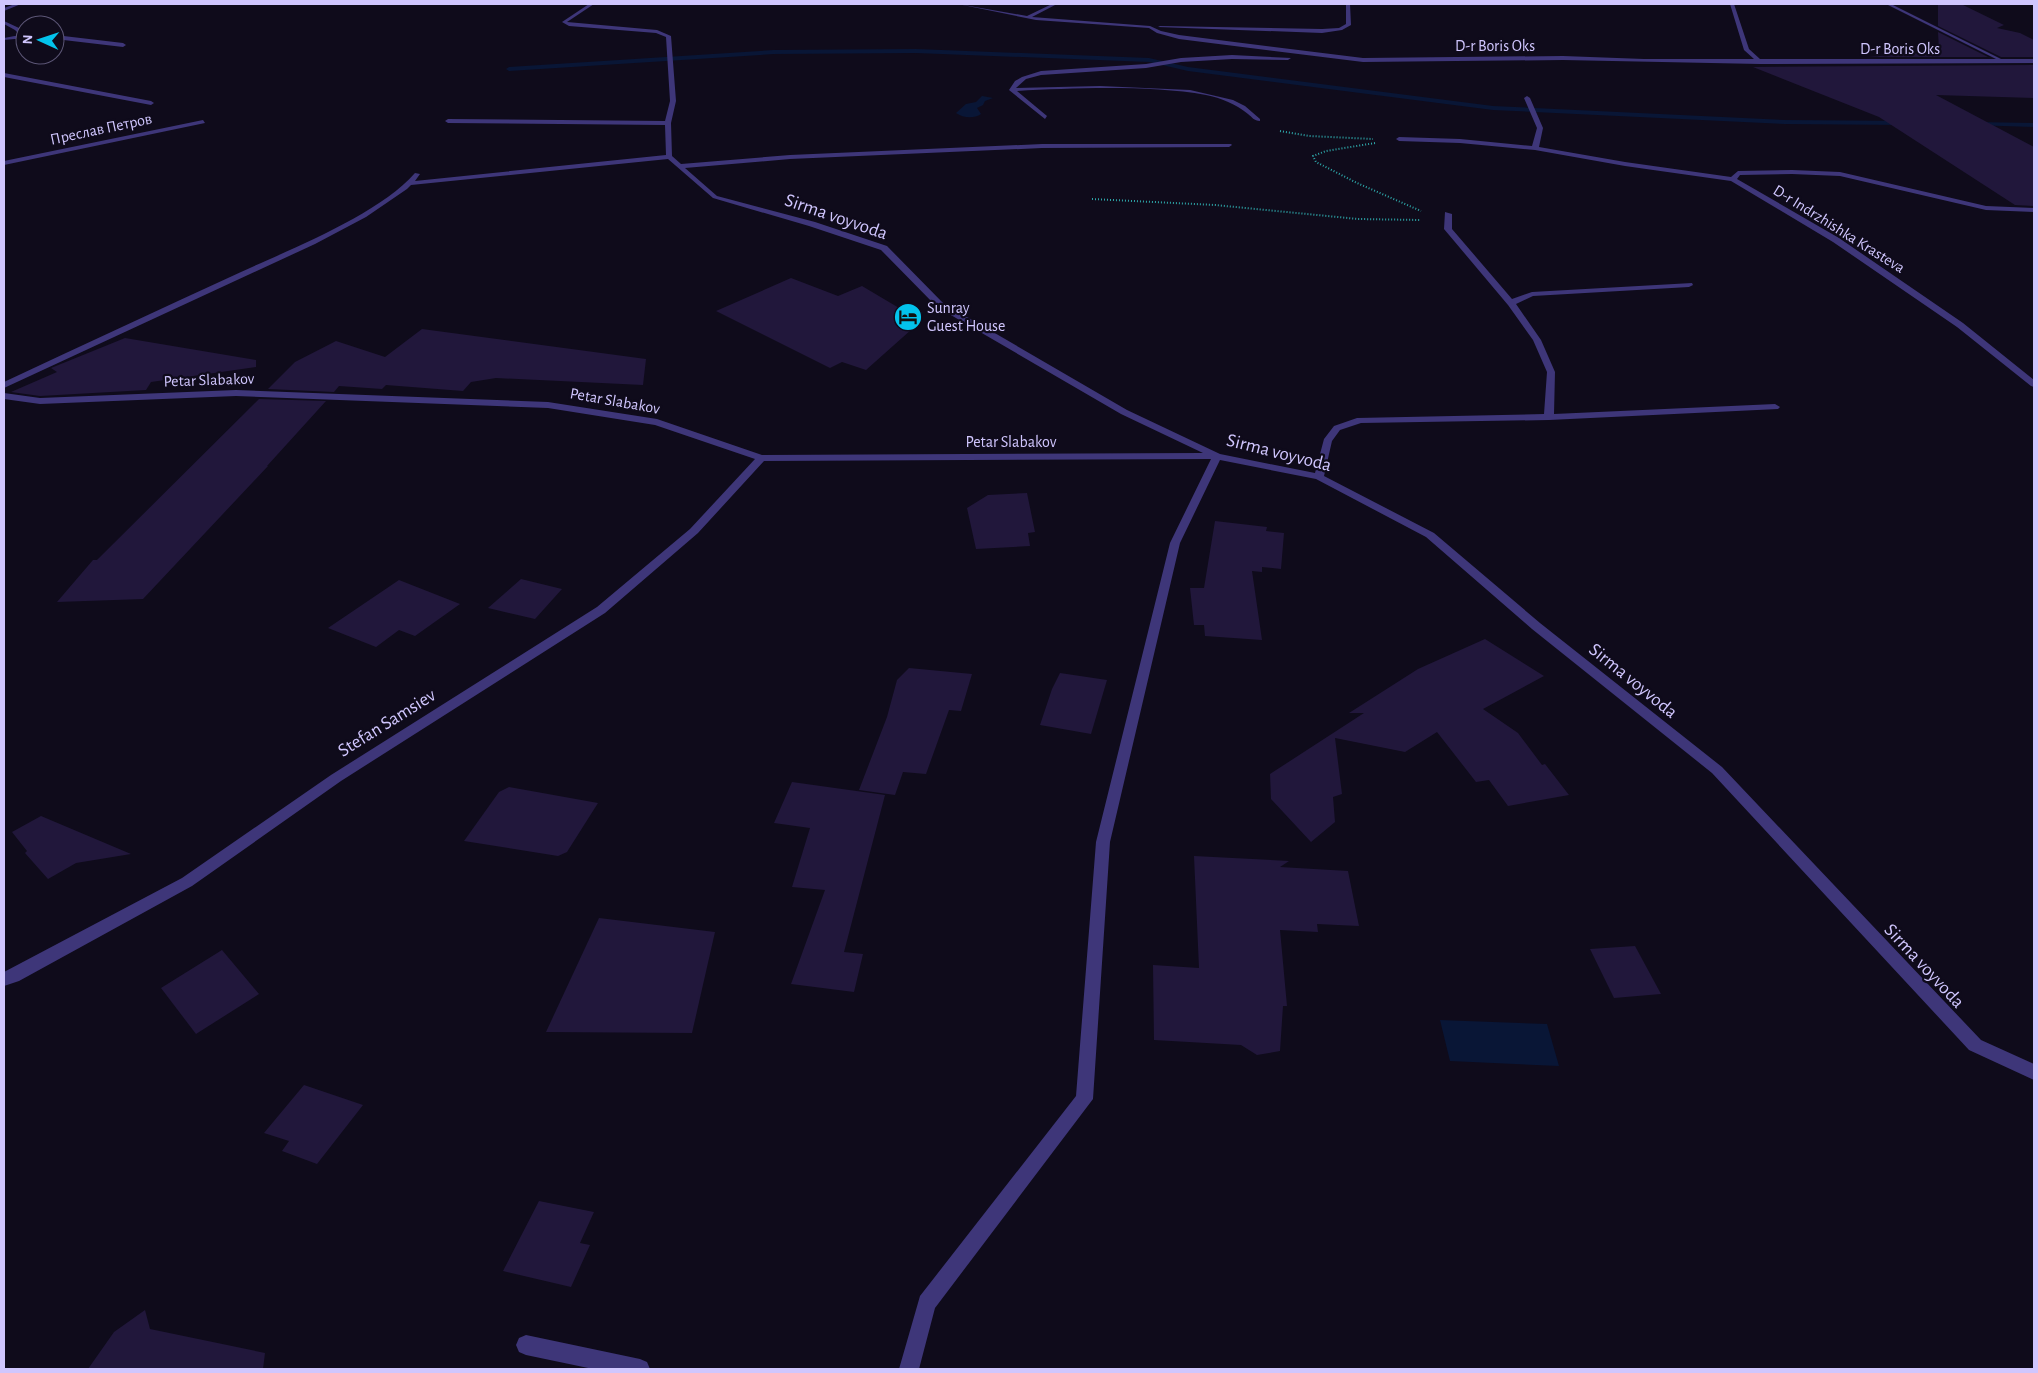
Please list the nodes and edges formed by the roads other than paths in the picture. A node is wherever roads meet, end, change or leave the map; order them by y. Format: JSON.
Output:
{"nodes":[{"id":1,"x":19,"y":4,"type":"edge"},
{"id":2,"x":592,"y":4,"type":"edge"},
{"id":3,"x":960,"y":4,"type":"edge"},
{"id":4,"x":1055,"y":4,"type":"edge"},
{"id":5,"x":1348,"y":4,"type":"edge"},
{"id":6,"x":1732,"y":4,"type":"edge"},
{"id":7,"x":1888,"y":4,"type":"edge"},
{"id":8,"x":4,"y":10,"type":"edge"},
{"id":9,"x":1028,"y":17,"type":"junction"},
{"id":10,"x":4,"y":22,"type":"edge"},
{"id":11,"x":1150,"y":26,"type":"junction"},
{"id":12,"x":15,"y":28,"type":"edge"},
{"id":13,"x":65,"y":38,"type":"edge"},
{"id":14,"x":123,"y":45,"type":"dead end"},
{"id":15,"x":1363,"y":60,"type":"junction"},
{"id":16,"x":2034,"y":60,"type":"edge"},
{"id":17,"x":2004,"y":61,"type":"junction"},
{"id":18,"x":1760,"y":62,"type":"junction"},
{"id":19,"x":4,"y":75,"type":"edge"},
{"id":20,"x":1012,"y":90,"type":"junction"},
{"id":21,"x":1527,"y":98,"type":"dead end"},
{"id":22,"x":151,"y":103,"type":"dead end"},
{"id":23,"x":1045,"y":117,"type":"dead end"},
{"id":24,"x":1258,"y":120,"type":"road end"},
{"id":25,"x":448,"y":121,"type":"dead end"},
{"id":26,"x":203,"y":122,"type":"dead end"},
{"id":27,"x":668,"y":123,"type":"junction"},
{"id":28,"x":1399,"y":139,"type":"road end"},
{"id":29,"x":1229,"y":145,"type":"dead end"},
{"id":30,"x":1535,"y":148,"type":"junction"},
{"id":31,"x":669,"y":157,"type":"junction"},
{"id":32,"x":4,"y":163,"type":"edge"},
{"id":33,"x":680,"y":166,"type":"junction"},
{"id":34,"x":417,"y":174,"type":"dead end"},
{"id":35,"x":1733,"y":178,"type":"junction"},
{"id":36,"x":411,"y":183,"type":"junction"},
{"id":37,"x":2034,"y":210,"type":"edge"},
{"id":38,"x":1448,"y":214,"type":"dead end"},
{"id":39,"x":1689,"y":285,"type":"dead end"},
{"id":40,"x":1511,"y":303,"type":"junction"},
{"id":41,"x":2034,"y":384,"type":"edge"},
{"id":42,"x":4,"y":385,"type":"edge"},
{"id":43,"x":4,"y":396,"type":"edge"},
{"id":44,"x":1775,"y":407,"type":"dead end"},
{"id":45,"x":1549,"y":417,"type":"junction"},
{"id":46,"x":1217,"y":456,"type":"junction"},
{"id":47,"x":761,"y":458,"type":"junction"},
{"id":48,"x":1319,"y":477,"type":"junction"},
{"id":49,"x":4,"y":979,"type":"edge"},
{"id":50,"x":2034,"y":1072,"type":"edge"},
{"id":51,"x":526,"y":1345,"type":"dead end"},
{"id":52,"x":640,"y":1369,"type":"edge"},
{"id":53,"x":908,"y":1369,"type":"edge"}],
"edges":[{"from":1,"to":8,"type":"street"},
{"from":2,"to":27,"type":"street"},
{"from":3,"to":9,"type":"street","name":"D-r Boris Oks"},
{"from":4,"to":9,"type":"street"},
{"from":5,"to":11,"type":"street"},
{"from":6,"to":18,"type":"street"},
{"from":7,"to":17,"type":"street"},
{"from":9,"to":11,"type":"street","name":"D-r Boris Oks"},
{"from":10,"to":12,"type":"street"},
{"from":11,"to":15,"type":"street","name":"D-r Boris Oks"},
{"from":13,"to":14,"type":"street"},
{"from":15,"to":18,"type":"street","name":"D-r Boris Oks"},
{"from":15,"to":20,"type":"street"},
{"from":16,"to":17,"type":"street","name":"D-r Boris Oks"},
{"from":17,"to":18,"type":"street","name":"D-r Boris Oks"},
{"from":19,"to":22,"type":"street"},
{"from":20,"to":23,"type":"street"},
{"from":20,"to":24,"type":"street"},
{"from":21,"to":30,"type":"street"},
{"from":25,"to":27,"type":"street"},
{"from":26,"to":32,"type":"street","name":"Преслав Петров"},
{"from":27,"to":31,"type":"street"},
{"from":28,"to":30,"type":"street"},
{"from":29,"to":33,"type":"street"},
{"from":30,"to":35,"type":"street"},
{"from":31,"to":33,"type":"street","name":"Sirma voyvoda"},
{"from":31,"to":36,"type":"street"},
{"from":33,"to":46,"type":"street","name":"Sirma voyvoda"},
{"from":34,"to":36,"type":"street"},
{"from":35,"to":37,"type":"street","name":"D-r Indrzhishka Krasteva"},
{"from":35,"to":41,"type":"street","name":"D-r Indrzhishka Krasteva"},
{"from":36,"to":42,"type":"street"},
{"from":38,"to":40,"type":"street"},
{"from":39,"to":40,"type":"street"},
{"from":40,"to":45,"type":"street"},
{"from":43,"to":47,"type":"street","name":"Petar Slabakov"},
{"from":44,"to":45,"type":"street"},
{"from":45,"to":48,"type":"street"},
{"from":46,"to":47,"type":"street","name":"Petar Slabakov"},
{"from":46,"to":48,"type":"street","name":"Sirma voyvoda"},
{"from":46,"to":53,"type":"street"},
{"from":47,"to":49,"type":"street","name":"Stefan Samsiev"},
{"from":48,"to":50,"type":"street","name":"Sirma voyvoda"},
{"from":51,"to":52,"type":"street"}]}
